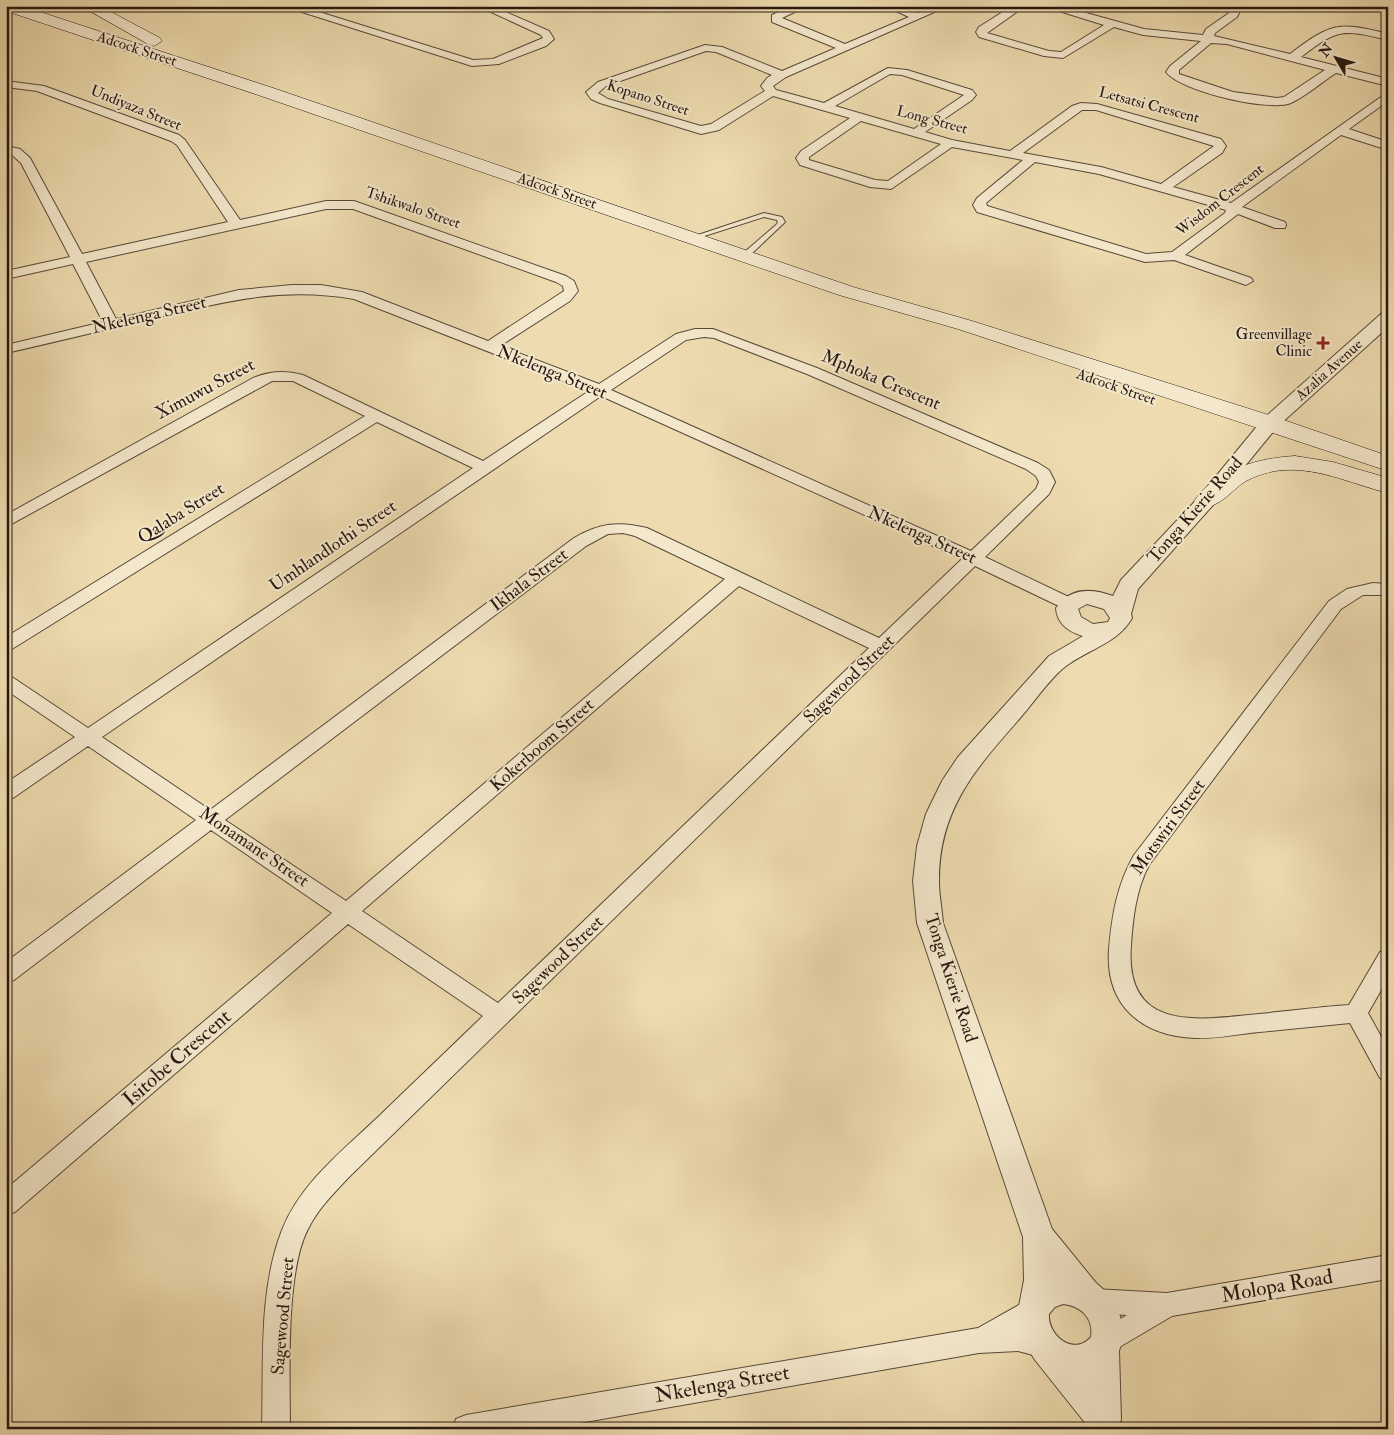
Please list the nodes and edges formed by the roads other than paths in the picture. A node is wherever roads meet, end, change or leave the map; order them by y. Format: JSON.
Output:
{"nodes":[{"id":1,"x":6,"y":6,"type":"edge"},
{"id":2,"x":88,"y":6,"type":"edge"},
{"id":3,"x":288,"y":6,"type":"edge"},
{"id":4,"x":483,"y":6,"type":"edge"},
{"id":5,"x":802,"y":6,"type":"edge"},
{"id":6,"x":890,"y":6,"type":"edge"},
{"id":7,"x":943,"y":6,"type":"edge"},
{"id":8,"x":1020,"y":6,"type":"edge"},
{"id":9,"x":1048,"y":6,"type":"edge"},
{"id":10,"x":1229,"y":6,"type":"edge"},
{"id":11,"x":919,"y":17,"type":"junction"},
{"id":12,"x":1112,"y":24,"type":"junction"},
{"id":13,"x":1388,"y":37,"type":"edge"},
{"id":14,"x":1207,"y":38,"type":"junction"},
{"id":15,"x":845,"y":48,"type":"junction"},
{"id":16,"x":1292,"y":58,"type":"junction"},
{"id":17,"x":1334,"y":69,"type":"junction"},
{"id":18,"x":782,"y":75,"type":"junction"},
{"id":19,"x":1388,"y":83,"type":"edge"},
{"id":20,"x":10,"y":84,"type":"edge"},
{"id":21,"x":268,"y":92,"type":"junction"},
{"id":22,"x":772,"y":92,"type":"junction"},
{"id":23,"x":1388,"y":96,"type":"edge"},
{"id":24,"x":826,"y":107,"type":"junction"},
{"id":25,"x":1371,"y":108,"type":"junction"},
{"id":26,"x":1388,"y":112,"type":"edge"},
{"id":27,"x":859,"y":117,"type":"junction"},
{"id":28,"x":1339,"y":130,"type":"junction"},
{"id":29,"x":916,"y":133,"type":"junction"},
{"id":30,"x":950,"y":143,"type":"junction"},
{"id":31,"x":1388,"y":146,"type":"edge"},
{"id":32,"x":6,"y":150,"type":"edge"},
{"id":33,"x":1012,"y":155,"type":"junction"},
{"id":34,"x":1032,"y":159,"type":"junction"},
{"id":35,"x":1163,"y":188,"type":"junction"},
{"id":36,"x":1232,"y":208,"type":"junction"},
{"id":37,"x":236,"y":224,"type":"junction"},
{"id":38,"x":1280,"y":224,"type":"dead end"},
{"id":39,"x":693,"y":238,"type":"junction"},
{"id":40,"x":744,"y":256,"type":"junction"},
{"id":41,"x":1175,"y":256,"type":"junction"},
{"id":42,"x":78,"y":260,"type":"junction"},
{"id":43,"x":6,"y":275,"type":"edge"},
{"id":44,"x":1246,"y":281,"type":"dead end"},
{"id":45,"x":1388,"y":317,"type":"edge"},
{"id":46,"x":111,"y":323,"type":"junction"},
{"id":47,"x":488,"y":346,"type":"junction"},
{"id":48,"x":6,"y":349,"type":"edge"},
{"id":49,"x":600,"y":390,"type":"junction"},
{"id":50,"x":377,"y":415,"type":"junction"},
{"id":51,"x":1265,"y":429,"type":"junction"},
{"id":52,"x":1388,"y":464,"type":"edge"},
{"id":53,"x":484,"y":467,"type":"junction"},
{"id":54,"x":1388,"y":480,"type":"edge"},
{"id":55,"x":1388,"y":486,"type":"edge"},
{"id":56,"x":1206,"y":501,"type":"junction"},
{"id":57,"x":6,"y":522,"type":"edge"},
{"id":58,"x":974,"y":558,"type":"junction"},
{"id":59,"x":736,"y":579,"type":"junction"},
{"id":60,"x":1129,"y":585,"type":"junction"},
{"id":61,"x":1388,"y":590,"type":"edge"},
{"id":62,"x":1091,"y":597,"type":"junction"},
{"id":63,"x":1068,"y":609,"type":"junction"},
{"id":64,"x":1116,"y":622,"type":"junction"},
{"id":65,"x":6,"y":645,"type":"edge"},
{"id":66,"x":882,"y":647,"type":"junction"},
{"id":67,"x":1057,"y":661,"type":"junction"},
{"id":68,"x":6,"y":681,"type":"edge"},
{"id":69,"x":90,"y":736,"type":"junction"},
{"id":70,"x":6,"y":793,"type":"edge"},
{"id":71,"x":212,"y":819,"type":"junction"},
{"id":72,"x":347,"y":912,"type":"junction"},
{"id":73,"x":1388,"y":958,"type":"edge"},
{"id":74,"x":6,"y":974,"type":"edge"},
{"id":75,"x":1356,"y":1013,"type":"junction"},
{"id":76,"x":500,"y":1016,"type":"junction"},
{"id":77,"x":1388,"y":1072,"type":"edge"},
{"id":78,"x":6,"y":1204,"type":"edge"},
{"id":79,"x":1039,"y":1237,"type":"junction"},
{"id":80,"x":1388,"y":1267,"type":"edge"},
{"id":81,"x":1090,"y":1298,"type":"junction"},
{"id":82,"x":1035,"y":1305,"type":"junction"},
{"id":83,"x":1167,"y":1305,"type":"junction"},
{"id":84,"x":979,"y":1340,"type":"junction"},
{"id":85,"x":1104,"y":1345,"type":"junction"},
{"id":86,"x":1045,"y":1348,"type":"junction"},
{"id":87,"x":1105,"y":1423,"type":"edge"},
{"id":88,"x":276,"y":1429,"type":"edge"},
{"id":89,"x":466,"y":1429,"type":"edge"}],
"edges":[{"from":1,"to":21,"type":"main road","name":"Adcock Street"},
{"from":2,"to":21,"type":"main road","name":"Adcock Street"},
{"from":3,"to":4,"type":"street"},
{"from":5,"to":15,"type":"street"},
{"from":6,"to":11,"type":"street"},
{"from":7,"to":11,"type":"street"},
{"from":8,"to":12,"type":"street"},
{"from":9,"to":12,"type":"street"},
{"from":10,"to":14,"type":"street"},
{"from":11,"to":15,"type":"street"},
{"from":12,"to":14,"type":"street"},
{"from":13,"to":16,"type":"street"},
{"from":14,"to":16,"type":"street"},
{"from":14,"to":17,"type":"street"},
{"from":15,"to":18,"type":"street"},
{"from":16,"to":17,"type":"street"},
{"from":17,"to":19,"type":"street"},
{"from":18,"to":22,"type":"street"},
{"from":18,"to":22,"type":"street","name":"Kopano Street"},
{"from":20,"to":37,"type":"street","name":"Undiyaza Street"},
{"from":21,"to":39,"type":"main road","name":"Adcock Street"},
{"from":22,"to":24,"type":"street","name":"Long Street"},
{"from":23,"to":25,"type":"street","name":"Wisdom Crescent"},
{"from":24,"to":27,"type":"street","name":"Long Street"},
{"from":24,"to":29,"type":"street"},
{"from":25,"to":26,"type":"street"},
{"from":25,"to":28,"type":"street","name":"Wisdom Crescent"},
{"from":27,"to":29,"type":"street","name":"Long Street"},
{"from":27,"to":30,"type":"street"},
{"from":28,"to":31,"type":"street"},
{"from":28,"to":36,"type":"street","name":"Wisdom Crescent"},
{"from":29,"to":30,"type":"street","name":"Long Street"},
{"from":30,"to":33,"type":"street","name":"Long Street"},
{"from":32,"to":42,"type":"street"},
{"from":33,"to":34,"type":"street","name":"Long Street"},
{"from":33,"to":35,"type":"street","name":"Letsatsi Crescent"},
{"from":34,"to":35,"type":"street","name":"Long Street"},
{"from":34,"to":41,"type":"street","name":"Wisdom Crescent"},
{"from":35,"to":36,"type":"street","name":"Long Street"},
{"from":36,"to":38,"type":"street","name":"Long Street"},
{"from":36,"to":41,"type":"street","name":"Wisdom Crescent"},
{"from":37,"to":42,"type":"street","name":"Tshikwalo Street"},
{"from":37,"to":47,"type":"street","name":"Tshikwalo Street"},
{"from":39,"to":40,"type":"main road","name":"Adcock Street"},
{"from":39,"to":40,"type":"lane"},
{"from":40,"to":51,"type":"main road","name":"Adcock Street"},
{"from":41,"to":44,"type":"street"},
{"from":42,"to":43,"type":"street","name":"Tshikwalo Street"},
{"from":42,"to":46,"type":"street"},
{"from":45,"to":51,"type":"street","name":"Azalia Avenue"},
{"from":46,"to":47,"type":"street","name":"Nkelenga Street"},
{"from":46,"to":48,"type":"street","name":"Nkelenga Street"},
{"from":47,"to":49,"type":"street","name":"Nkelenga Street"},
{"from":49,"to":53,"type":"street","name":"Umhlandlothi Street"},
{"from":49,"to":58,"type":"street","name":"Nkelenga Street"},
{"from":49,"to":58,"type":"street","name":"Mphoka Crescent"},
{"from":50,"to":53,"type":"street","name":"Ximuwu Street"},
{"from":50,"to":57,"type":"street","name":"Ximuwu Street"},
{"from":50,"to":65,"type":"street","name":"Qalaba Street"},
{"from":51,"to":52,"type":"main road","name":"Adcock Street"},
{"from":51,"to":54,"type":"main road","name":"Adcock Street"},
{"from":51,"to":56,"type":"street","name":"Tonga Kierie Road"},
{"from":53,"to":69,"type":"street","name":"Umhlandlothi Street"},
{"from":55,"to":56,"type":"main road"},
{"from":56,"to":60,"type":"street","name":"Tonga Kierie Road"},
{"from":58,"to":63,"type":"street","name":"Nkelenga Street"},
{"from":58,"to":66,"type":"street","name":"Sagewood Street"},
{"from":59,"to":66,"type":"street","name":"Ikhala Street"},
{"from":59,"to":71,"type":"street","name":"Ikhala Street"},
{"from":59,"to":72,"type":"street","name":"Kokerboom Street"},
{"from":60,"to":62,"type":"street","name":"Tonga Kierie Road"},
{"from":60,"to":64,"type":"street","name":"Tonga Kierie Road"},
{"from":61,"to":75,"type":"street","name":"Motswiri Street"},
{"from":62,"to":63,"type":"street"},
{"from":62,"to":64,"type":"street"},
{"from":63,"to":64,"type":"street"},
{"from":63,"to":67,"type":"street","name":"Tonga Kierie Road"},
{"from":64,"to":67,"type":"street","name":"Tonga Kierie Road"},
{"from":66,"to":76,"type":"street","name":"Sagewood Street"},
{"from":67,"to":79,"type":"street","name":"Tonga Kierie Road"},
{"from":68,"to":69,"type":"street","name":"Monamane Street"},
{"from":69,"to":70,"type":"street","name":"Umhlandlothi Street"},
{"from":69,"to":71,"type":"street","name":"Monamane Street"},
{"from":71,"to":72,"type":"street","name":"Monamane Street"},
{"from":71,"to":74,"type":"street"},
{"from":72,"to":76,"type":"street","name":"Monamane Street"},
{"from":72,"to":78,"type":"street","name":"Isitobe Crescent"},
{"from":73,"to":75,"type":"street"},
{"from":75,"to":77,"type":"street"},
{"from":76,"to":88,"type":"street","name":"Sagewood Street"},
{"from":79,"to":81,"type":"street","name":"Tonga Kierie Road"},
{"from":79,"to":82,"type":"street","name":"Tonga Kierie Road"},
{"from":80,"to":83,"type":"street","name":"Molopa Road"},
{"from":81,"to":82,"type":"street"},
{"from":81,"to":83,"type":"street","name":"Molopa Road"},
{"from":81,"to":85,"type":"street"},
{"from":82,"to":84,"type":"street","name":"Nkelenga Street"},
{"from":82,"to":86,"type":"street"},
{"from":83,"to":85,"type":"street","name":"Molopa Road"},
{"from":84,"to":86,"type":"street","name":"Nkelenga Street"},
{"from":84,"to":89,"type":"street","name":"Nkelenga Street"},
{"from":85,"to":86,"type":"street"},
{"from":85,"to":87,"type":"street"},
{"from":86,"to":87,"type":"street"}]}
